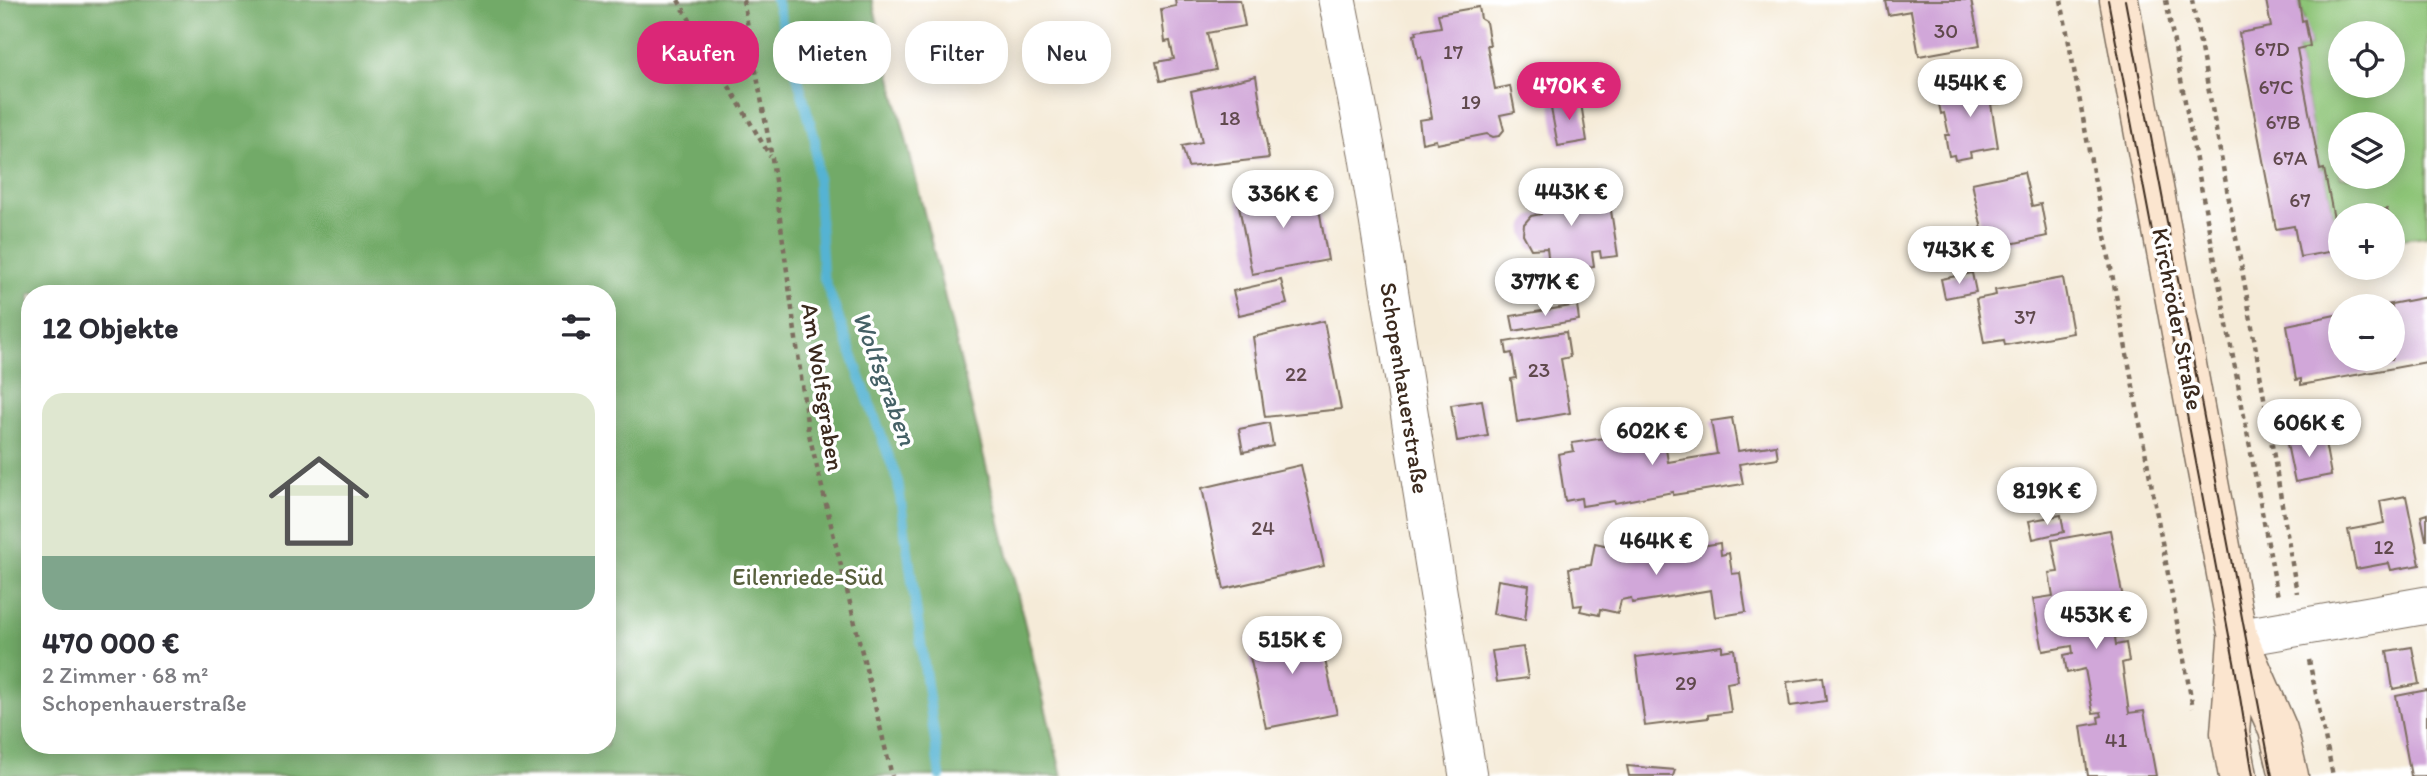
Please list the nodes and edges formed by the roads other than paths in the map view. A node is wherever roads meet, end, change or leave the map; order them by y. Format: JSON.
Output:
{"nodes":[{"id":1,"x":1337,"y":0,"type":"edge"},
{"id":2,"x":2119,"y":0,"type":"edge"},
{"id":3,"x":2427,"y":605,"type":"edge"},
{"id":4,"x":2238,"y":638,"type":"junction"},
{"id":5,"x":1468,"y":776,"type":"edge"},
{"id":6,"x":2238,"y":776,"type":"edge"},
{"id":7,"x":2289,"y":776,"type":"edge"}],
"edges":[{"from":1,"to":5,"type":"street","name":"Schopenhauerstraße"},
{"from":2,"to":4,"type":"main road","name":"Kirchröder Straße"},
{"from":3,"to":4,"type":"street"},
{"from":4,"to":6,"type":"main road","name":"Kirchröder Straße"},
{"from":4,"to":7,"type":"main road","name":"Kirchröder Straße"}]}
